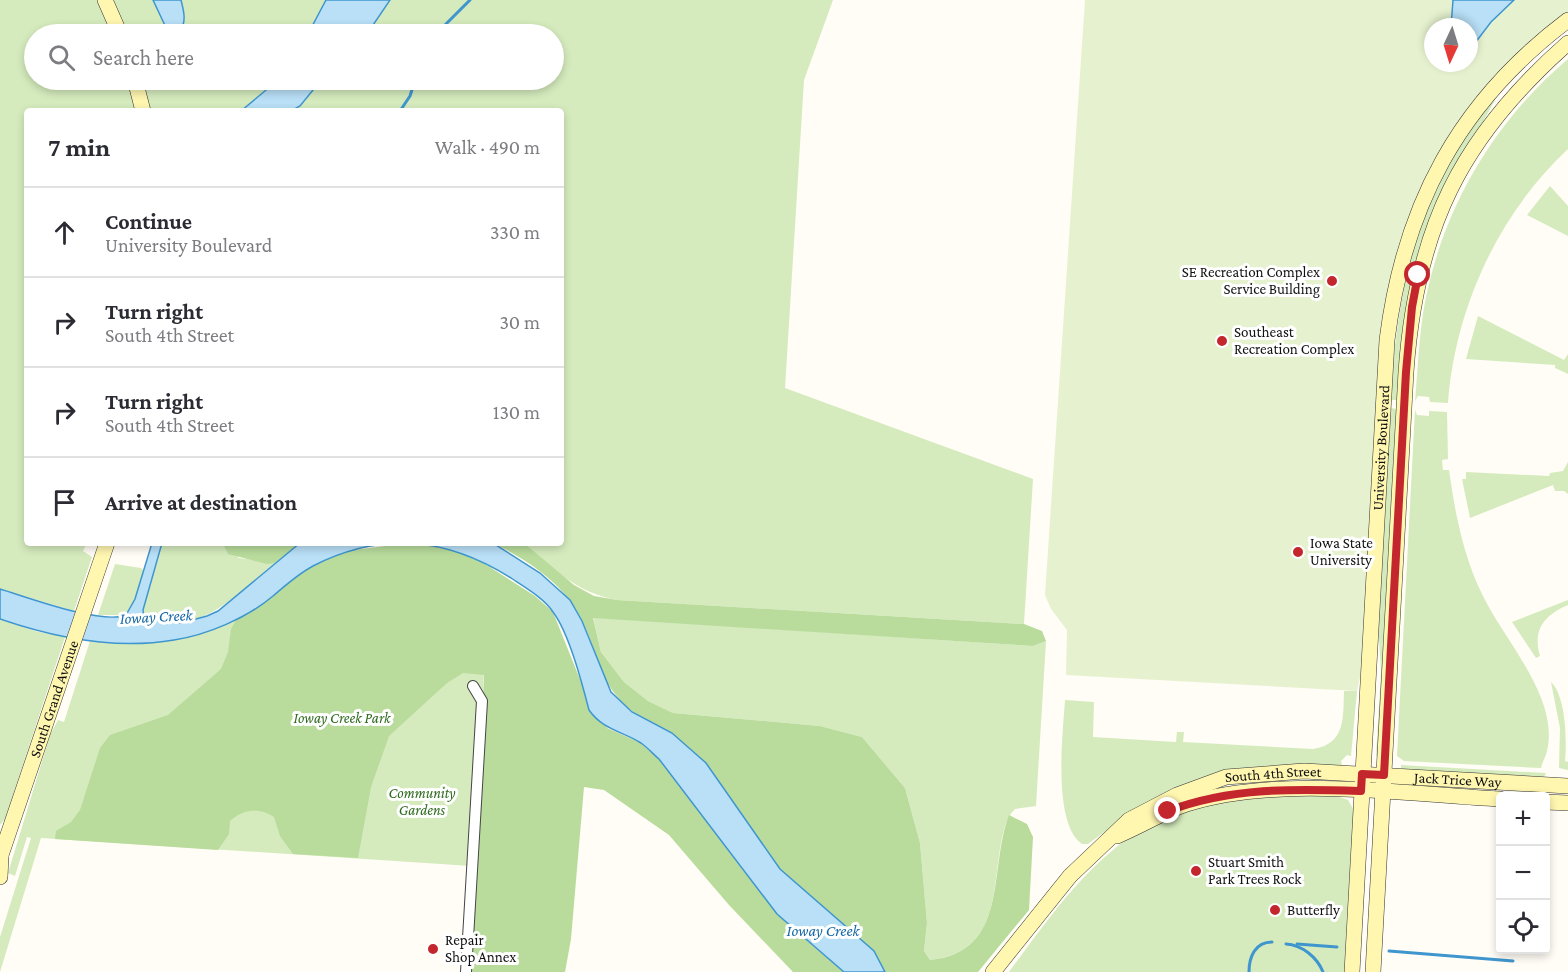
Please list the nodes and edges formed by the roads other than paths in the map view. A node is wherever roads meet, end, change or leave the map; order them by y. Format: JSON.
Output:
{"nodes":[{"id":1,"x":105,"y":0,"type":"edge"},
{"id":2,"x":1568,"y":20,"type":"edge"},
{"id":3,"x":116,"y":24,"type":"edge"},
{"id":4,"x":1568,"y":43,"type":"edge"},
{"id":5,"x":138,"y":90,"type":"edge"},
{"id":6,"x":142,"y":108,"type":"edge"},
{"id":7,"x":107,"y":546,"type":"edge"},
{"id":8,"x":472,"y":686,"type":"dead end"},
{"id":9,"x":1362,"y":774,"type":"junction"},
{"id":10,"x":1384,"y":775,"type":"junction"},
{"id":11,"x":1568,"y":786,"type":"edge"},
{"id":12,"x":1361,"y":791,"type":"junction"},
{"id":13,"x":1383,"y":793,"type":"junction"},
{"id":14,"x":1496,"y":800,"type":"edge"},
{"id":15,"x":1550,"y":802,"type":"edge"},
{"id":16,"x":1568,"y":803,"type":"edge"},
{"id":17,"x":1109,"y":840,"type":"junction"},
{"id":18,"x":1,"y":855,"type":"edge"},
{"id":19,"x":0,"y":878,"type":"edge"},
{"id":20,"x":466,"y":972,"type":"edge"},
{"id":21,"x":993,"y":972,"type":"edge"},
{"id":22,"x":1352,"y":972,"type":"edge"},
{"id":23,"x":1373,"y":972,"type":"edge"}],
"edges":[{"from":1,"to":3,"type":"main road"},
{"from":2,"to":9,"type":"main road","name":"University Boulevard"},
{"from":4,"to":10,"type":"main road","name":"University Boulevard"},
{"from":5,"to":6,"type":"main road"},
{"from":7,"to":18,"type":"main road","name":"South Grand Avenue"},
{"from":8,"to":20,"type":"street"},
{"from":9,"to":10,"type":"main road","name":"South 4th Street"},
{"from":9,"to":12,"type":"main road","name":"University Boulevard"},
{"from":9,"to":17,"type":"main road","name":"South 4th Street"},
{"from":10,"to":11,"type":"main road","name":"Jack Trice Way"},
{"from":10,"to":13,"type":"main road","name":"University Boulevard"},
{"from":12,"to":13,"type":"main road","name":"South 4th Street"},
{"from":12,"to":17,"type":"main road","name":"South 4th Street"},
{"from":12,"to":22,"type":"main road","name":"University Boulevard"},
{"from":13,"to":14,"type":"main road","name":"Jack Trice Way"},
{"from":13,"to":23,"type":"main road","name":"University Boulevard"},
{"from":15,"to":16,"type":"main road"},
{"from":17,"to":21,"type":"main road","name":"South 4th Street"},
{"from":18,"to":19,"type":"main road","name":"South Grand Avenue"}]}
